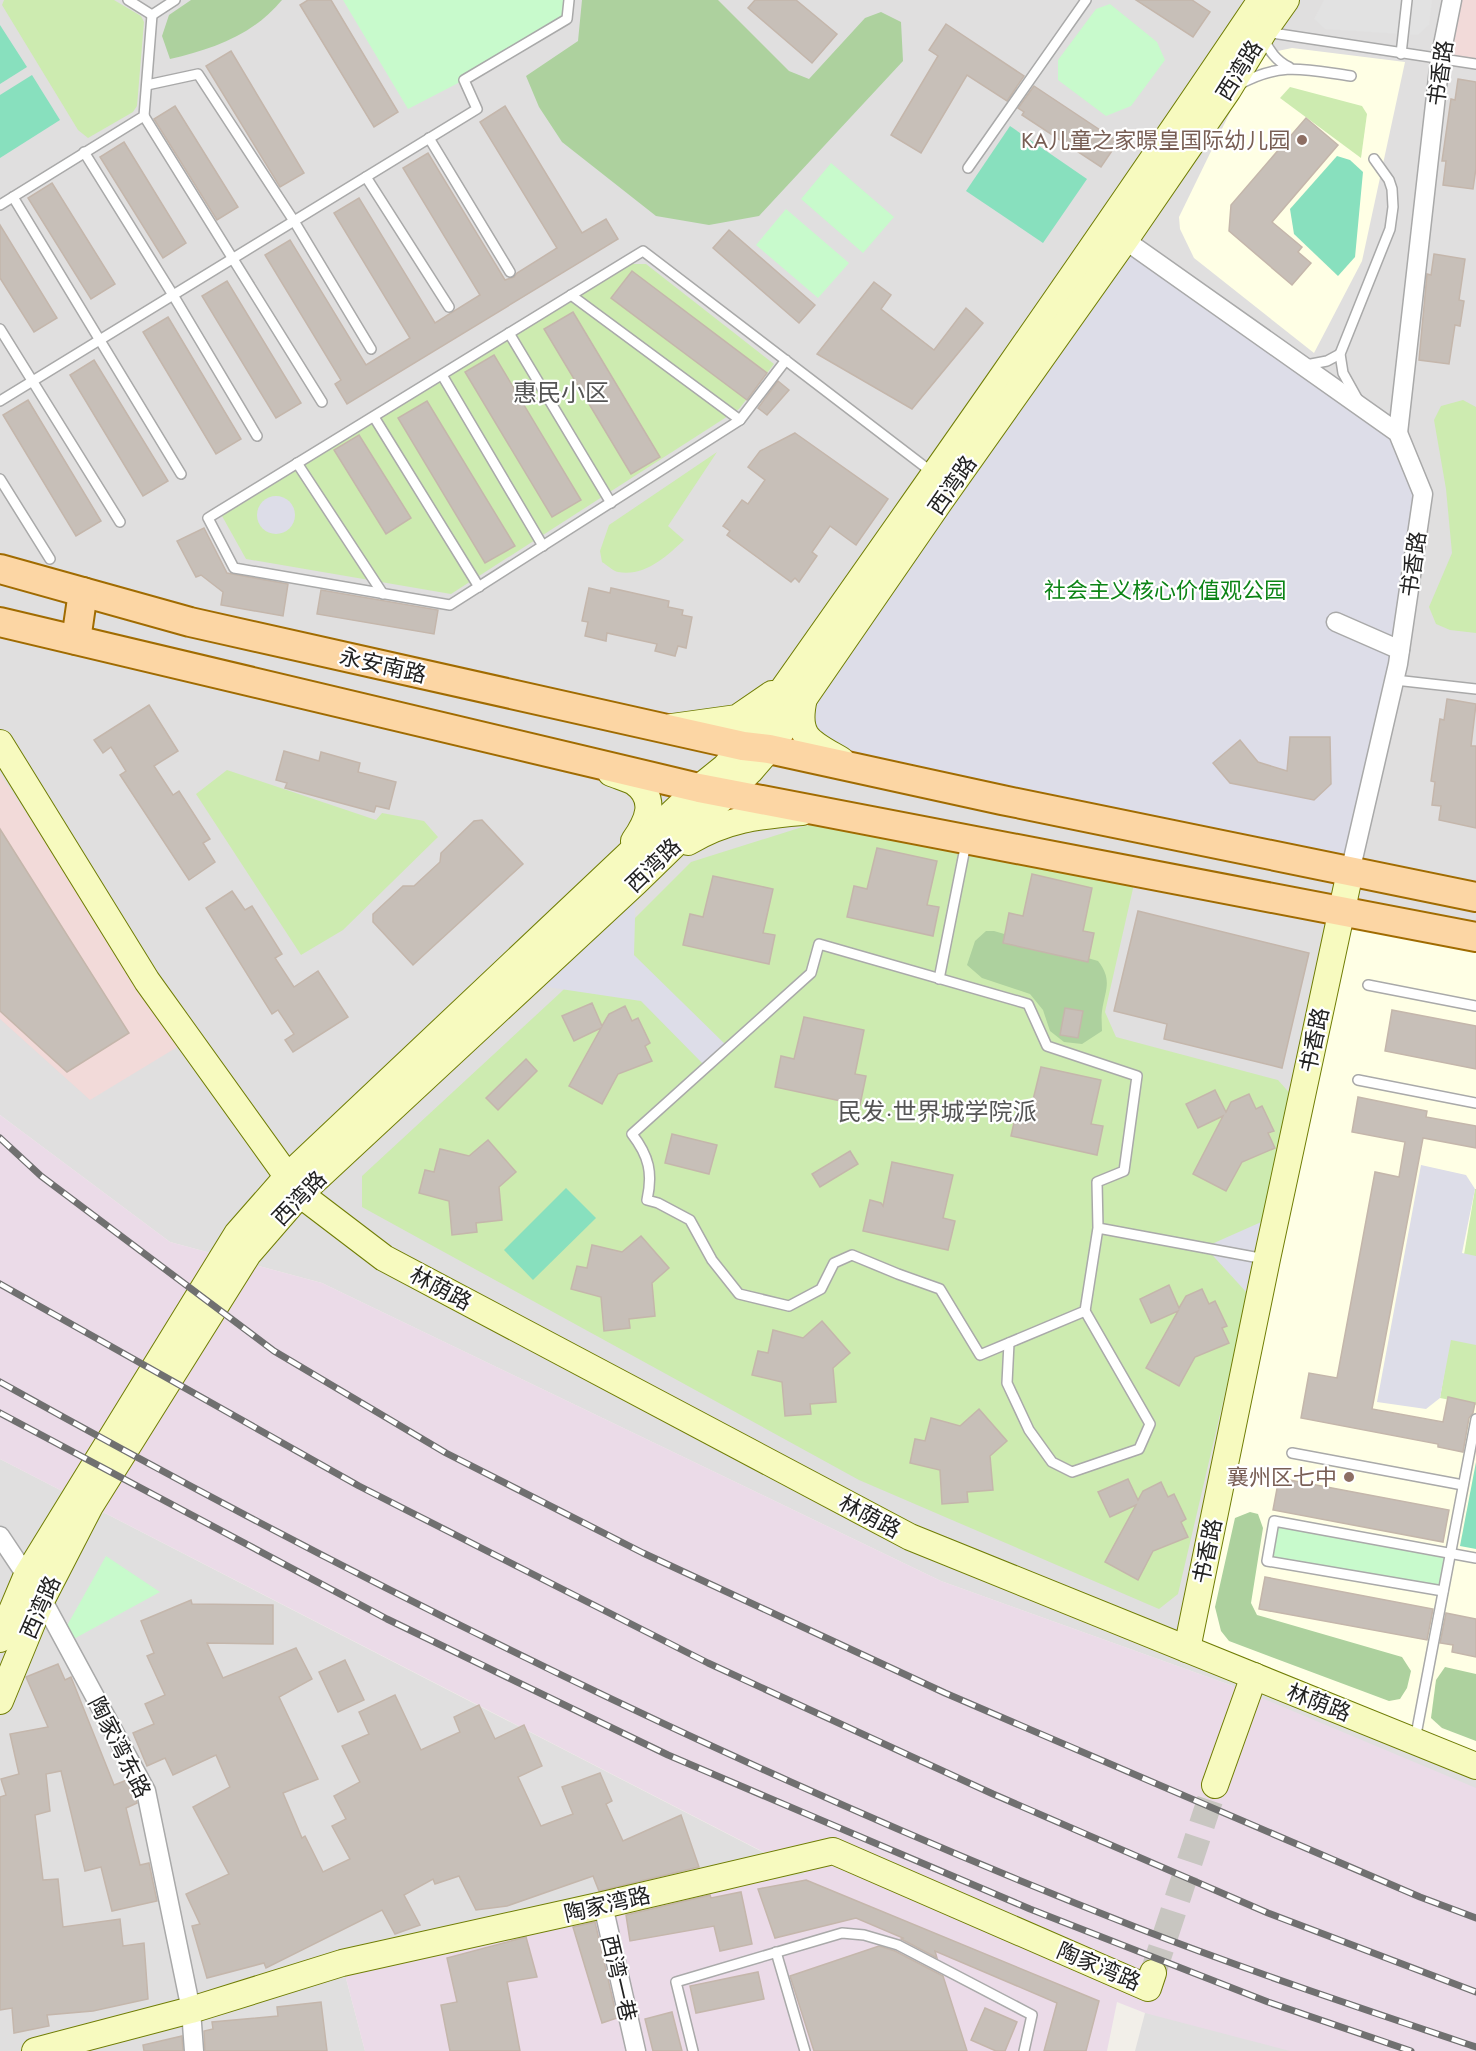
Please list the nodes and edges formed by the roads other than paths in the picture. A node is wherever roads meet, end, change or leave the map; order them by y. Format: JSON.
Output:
{"nodes":[{"id":1,"x":128,"y":0,"type":"edge"},
{"id":2,"x":569,"y":0,"type":"edge"},
{"id":3,"x":1086,"y":0,"type":"edge"},
{"id":4,"x":1261,"y":0,"type":"edge"},
{"id":5,"x":1286,"y":0,"type":"edge"},
{"id":6,"x":1407,"y":0,"type":"edge"},
{"id":7,"x":1452,"y":0,"type":"edge"},
{"id":8,"x":172,"y":1,"type":"edge"},
{"id":9,"x":152,"y":15,"type":"junction"},
{"id":10,"x":1263,"y":34,"type":"junction"},
{"id":11,"x":1401,"y":54,"type":"junction"},
{"id":12,"x":1440,"y":60,"type":"junction"},
{"id":13,"x":1476,"y":64,"type":"edge"},
{"id":14,"x":1291,"y":68,"type":"junction"},
{"id":15,"x":1352,"y":76,"type":"dead end"},
{"id":16,"x":147,"y":85,"type":"junction"},
{"id":17,"x":1228,"y":90,"type":"junction"},
{"id":18,"x":144,"y":116,"type":"junction"},
{"id":19,"x":429,"y":138,"type":"junction"},
{"id":20,"x":84,"y":152,"type":"junction"},
{"id":21,"x":1374,"y":159,"type":"dead end"},
{"id":22,"x":968,"y":168,"type":"dead end"},
{"id":23,"x":366,"y":177,"type":"junction"},
{"id":24,"x":13,"y":197,"type":"junction"},
{"id":25,"x":0,"y":205,"type":"edge"},
{"id":26,"x":294,"y":221,"type":"junction"},
{"id":27,"x":1125,"y":240,"type":"junction"},
{"id":28,"x":233,"y":258,"type":"junction"},
{"id":29,"x":510,"y":272,"type":"dead end"},
{"id":30,"x":173,"y":295,"type":"junction"},
{"id":31,"x":571,"y":296,"type":"junction"},
{"id":32,"x":449,"y":307,"type":"dead end"},
{"id":33,"x":0,"y":329,"type":"edge"},
{"id":34,"x":510,"y":333,"type":"junction"},
{"id":35,"x":99,"y":340,"type":"junction"},
{"id":36,"x":371,"y":349,"type":"dead end"},
{"id":37,"x":1340,"y":354,"type":"junction"},
{"id":38,"x":786,"y":360,"type":"junction"},
{"id":39,"x":1299,"y":363,"type":"junction"},
{"id":40,"x":442,"y":375,"type":"junction"},
{"id":41,"x":33,"y":381,"type":"junction"},
{"id":42,"x":0,"y":401,"type":"edge"},
{"id":43,"x":322,"y":402,"type":"dead end"},
{"id":44,"x":1362,"y":407,"type":"junction"},
{"id":45,"x":374,"y":417,"type":"junction"},
{"id":46,"x":740,"y":420,"type":"junction"},
{"id":47,"x":1398,"y":433,"type":"junction"},
{"id":48,"x":257,"y":436,"type":"dead end"},
{"id":49,"x":297,"y":464,"type":"junction"},
{"id":50,"x":182,"y":474,"type":"dead end"},
{"id":51,"x":935,"y":474,"type":"junction"},
{"id":52,"x":0,"y":479,"type":"edge"},
{"id":53,"x":611,"y":503,"type":"junction"},
{"id":54,"x":120,"y":522,"type":"dead end"},
{"id":55,"x":543,"y":546,"type":"junction"},
{"id":56,"x":50,"y":559,"type":"dead end"},
{"id":57,"x":0,"y":569,"type":"edge"},
{"id":58,"x":479,"y":587,"type":"junction"},
{"id":59,"x":83,"y":592,"type":"junction"},
{"id":60,"x":383,"y":594,"type":"junction"},
{"id":61,"x":0,"y":622,"type":"edge"},
{"id":62,"x":1336,"y":622,"type":"dead end"},
{"id":63,"x":76,"y":640,"type":"junction"},
{"id":64,"x":1400,"y":650,"type":"junction"},
{"id":65,"x":1395,"y":680,"type":"junction"},
{"id":66,"x":1476,"y":689,"type":"edge"},
{"id":67,"x":795,"y":691,"type":"junction"},
{"id":68,"x":665,"y":728,"type":"junction"},
{"id":69,"x":0,"y":743,"type":"edge"},
{"id":70,"x":756,"y":747,"type":"junction"},
{"id":71,"x":584,"y":761,"type":"junction"},
{"id":72,"x":855,"y":768,"type":"junction"},
{"id":73,"x":712,"y":791,"type":"junction"},
{"id":74,"x":814,"y":811,"type":"junction"},
{"id":75,"x":966,"y":841,"type":"junction"},
{"id":76,"x":657,"y":861,"type":"junction"},
{"id":77,"x":617,"y":865,"type":"junction"},
{"id":78,"x":1350,"y":873,"type":"junction"},
{"id":79,"x":1476,"y":897,"type":"edge"},
{"id":80,"x":1342,"y":912,"type":"junction"},
{"id":81,"x":1476,"y":937,"type":"edge"},
{"id":82,"x":939,"y":979,"type":"junction"},
{"id":83,"x":1368,"y":985,"type":"dead end"},
{"id":84,"x":1476,"y":1006,"type":"edge"},
{"id":85,"x":1358,"y":1080,"type":"dead end"},
{"id":86,"x":1476,"y":1103,"type":"edge"},
{"id":87,"x":293,"y":1186,"type":"junction"},
{"id":88,"x":1098,"y":1228,"type":"junction"},
{"id":89,"x":1267,"y":1260,"type":"junction"},
{"id":90,"x":1084,"y":1311,"type":"junction"},
{"id":91,"x":1009,"y":1343,"type":"junction"},
{"id":92,"x":1476,"y":1419,"type":"edge"},
{"id":93,"x":1473,"y":1444,"type":"edge"},
{"id":94,"x":1292,"y":1453,"type":"dead end"},
{"id":95,"x":1463,"y":1485,"type":"junction"},
{"id":96,"x":0,"y":1536,"type":"edge"},
{"id":97,"x":1450,"y":1553,"type":"junction"},
{"id":98,"x":1476,"y":1558,"type":"edge"},
{"id":99,"x":27,"y":1575,"type":"junction"},
{"id":100,"x":1443,"y":1591,"type":"junction"},
{"id":101,"x":42,"y":1599,"type":"junction"},
{"id":102,"x":0,"y":1639,"type":"edge"},
{"id":103,"x":1187,"y":1649,"type":"junction"},
{"id":104,"x":1254,"y":1676,"type":"junction"},
{"id":105,"x":0,"y":1701,"type":"edge"},
{"id":106,"x":1415,"y":1741,"type":"junction"},
{"id":107,"x":1476,"y":1766,"type":"edge"},
{"id":108,"x":1215,"y":1785,"type":"tunnel mouth"},
{"id":109,"x":603,"y":1905,"type":"junction"},
{"id":110,"x":776,"y":1952,"type":"junction"},
{"id":111,"x":1153,"y":1974,"type":"dead end"},
{"id":112,"x":191,"y":2010,"type":"junction"},
{"id":113,"x":35,"y":2051,"type":"edge"},
{"id":114,"x":194,"y":2051,"type":"edge"},
{"id":115,"x":636,"y":2051,"type":"edge"},
{"id":116,"x":693,"y":2051,"type":"edge"},
{"id":117,"x":805,"y":2051,"type":"edge"},
{"id":118,"x":1024,"y":2051,"type":"edge"}],
"edges":[{"from":1,"to":9,"type":"lane"},
{"from":2,"to":19,"type":"lane"},
{"from":3,"to":22,"type":"lane"},
{"from":4,"to":51,"type":"main road","name":"西湾路"},
{"from":5,"to":10,"type":"main road","name":"西湾路"},
{"from":6,"to":11,"type":"lane"},
{"from":7,"to":12,"type":"street","name":"书香路"},
{"from":8,"to":9,"type":"lane"},
{"from":9,"to":16,"type":"lane"},
{"from":10,"to":11,"type":"lane"},
{"from":10,"to":14,"type":"lane"},
{"from":10,"to":17,"type":"main road","name":"西湾路"},
{"from":11,"to":12,"type":"lane"},
{"from":12,"to":13,"type":"lane"},
{"from":12,"to":47,"type":"street","name":"书香路"},
{"from":14,"to":15,"type":"lane"},
{"from":14,"to":17,"type":"lane"},
{"from":16,"to":18,"type":"lane"},
{"from":16,"to":26,"type":"lane"},
{"from":17,"to":27,"type":"main road","name":"西湾路"},
{"from":18,"to":20,"type":"lane"},
{"from":18,"to":28,"type":"lane"},
{"from":19,"to":23,"type":"lane"},
{"from":19,"to":29,"type":"lane"},
{"from":20,"to":24,"type":"lane"},
{"from":20,"to":30,"type":"lane"},
{"from":21,"to":37,"type":"lane"},
{"from":23,"to":26,"type":"lane"},
{"from":23,"to":32,"type":"lane"},
{"from":24,"to":25,"type":"lane"},
{"from":24,"to":35,"type":"lane"},
{"from":26,"to":28,"type":"lane"},
{"from":26,"to":36,"type":"lane"},
{"from":27,"to":39,"type":"street"},
{"from":27,"to":67,"type":"main road","name":"西湾路"},
{"from":28,"to":30,"type":"lane"},
{"from":28,"to":43,"type":"lane"},
{"from":30,"to":35,"type":"lane"},
{"from":30,"to":48,"type":"lane"},
{"from":31,"to":34,"type":"lane"},
{"from":31,"to":38,"type":"lane"},
{"from":31,"to":46,"type":"lane"},
{"from":33,"to":41,"type":"lane"},
{"from":34,"to":40,"type":"lane"},
{"from":34,"to":53,"type":"lane"},
{"from":35,"to":41,"type":"lane"},
{"from":35,"to":50,"type":"lane"},
{"from":37,"to":39,"type":"lane"},
{"from":37,"to":44,"type":"lane"},
{"from":38,"to":46,"type":"lane"},
{"from":38,"to":51,"type":"lane"},
{"from":39,"to":44,"type":"street"},
{"from":40,"to":45,"type":"lane"},
{"from":40,"to":55,"type":"lane"},
{"from":41,"to":42,"type":"lane"},
{"from":41,"to":54,"type":"lane"},
{"from":44,"to":47,"type":"street"},
{"from":45,"to":49,"type":"lane"},
{"from":45,"to":58,"type":"lane"},
{"from":46,"to":53,"type":"lane"},
{"from":47,"to":64,"type":"street","name":"书香路"},
{"from":49,"to":60,"type":"lane"},
{"from":49,"to":60,"type":"lane"},
{"from":51,"to":67,"type":"main road","name":"西湾路"},
{"from":52,"to":56,"type":"lane"},
{"from":53,"to":55,"type":"lane"},
{"from":55,"to":58,"type":"lane"},
{"from":57,"to":59,"type":"main road","name":"永安南路"},
{"from":58,"to":60,"type":"lane"},
{"from":59,"to":63,"type":"main road"},
{"from":59,"to":68,"type":"main road","name":"永安南路"},
{"from":61,"to":63,"type":"main road","name":"永安南路"},
{"from":62,"to":64,"type":"street"},
{"from":63,"to":71,"type":"main road","name":"永安南路"},
{"from":64,"to":65,"type":"street","name":"书香路"},
{"from":65,"to":66,"type":"lane"},
{"from":65,"to":78,"type":"street","name":"书香路"},
{"from":67,"to":68,"type":"main road"},
{"from":67,"to":70,"type":"main road","name":"西湾路"},
{"from":67,"to":72,"type":"main road"},
{"from":68,"to":70,"type":"main road","name":"永安南路"},
{"from":69,"to":87,"type":"main road","name":"林荫路"},
{"from":70,"to":72,"type":"main road","name":"永安南路"},
{"from":70,"to":73,"type":"main road","name":"西湾路"},
{"from":71,"to":73,"type":"main road","name":"永安南路"},
{"from":71,"to":77,"type":"main road"},
{"from":72,"to":78,"type":"main road","name":"永安南路"},
{"from":73,"to":74,"type":"main road","name":"永安南路"},
{"from":73,"to":76,"type":"main road","name":"西湾路"},
{"from":73,"to":77,"type":"main road","name":"西湾路"},
{"from":74,"to":75,"type":"main road","name":"永安南路"},
{"from":74,"to":76,"type":"main road"},
{"from":75,"to":80,"type":"main road","name":"永安南路"},
{"from":75,"to":82,"type":"lane"},
{"from":76,"to":87,"type":"main road","name":"西湾路"},
{"from":77,"to":87,"type":"main road","name":"西湾路"},
{"from":78,"to":79,"type":"main road","name":"永安南路"},
{"from":78,"to":80,"type":"main road","name":"书香路"},
{"from":80,"to":81,"type":"main road","name":"永安南路"},
{"from":80,"to":89,"type":"main road","name":"书香路"},
{"from":82,"to":88,"type":"lane"},
{"from":82,"to":91,"type":"lane"},
{"from":83,"to":84,"type":"lane"},
{"from":85,"to":86,"type":"lane"},
{"from":87,"to":99,"type":"main road","name":"西湾路"},
{"from":87,"to":101,"type":"main road","name":"西湾路"},
{"from":87,"to":103,"type":"main road","name":"林荫路"},
{"from":88,"to":89,"type":"lane"},
{"from":88,"to":90,"type":"lane"},
{"from":89,"to":103,"type":"main road","name":"书香路"},
{"from":90,"to":91,"type":"lane"},
{"from":90,"to":91,"type":"lane"},
{"from":92,"to":93,"type":"lane"},
{"from":93,"to":95,"type":"lane"},
{"from":94,"to":95,"type":"lane"},
{"from":95,"to":97,"type":"lane"},
{"from":96,"to":99,"type":"street","name":"陶家湾东路"},
{"from":97,"to":98,"type":"lane"},
{"from":97,"to":100,"type":"lane"},
{"from":97,"to":100,"type":"lane"},
{"from":99,"to":101,"type":"street","name":"陶家湾东路"},
{"from":99,"to":102,"type":"main road","name":"西湾路"},
{"from":100,"to":106,"type":"lane"},
{"from":101,"to":105,"type":"main road","name":"西湾路"},
{"from":101,"to":112,"type":"street","name":"陶家湾东路"},
{"from":103,"to":104,"type":"main road","name":"林荫路"},
{"from":104,"to":106,"type":"main road","name":"林荫路"},
{"from":104,"to":108,"type":"main road"},
{"from":106,"to":107,"type":"main road","name":"林荫路"},
{"from":109,"to":111,"type":"main road","name":"陶家湾路"},
{"from":109,"to":112,"type":"main road","name":"陶家湾路"},
{"from":109,"to":115,"type":"street","name":"西湾一巷"},
{"from":110,"to":116,"type":"lane"},
{"from":110,"to":117,"type":"lane"},
{"from":110,"to":118,"type":"lane"},
{"from":112,"to":113,"type":"main road","name":"陶家湾路"},
{"from":112,"to":114,"type":"street","name":"陶家湾东路"}]}
